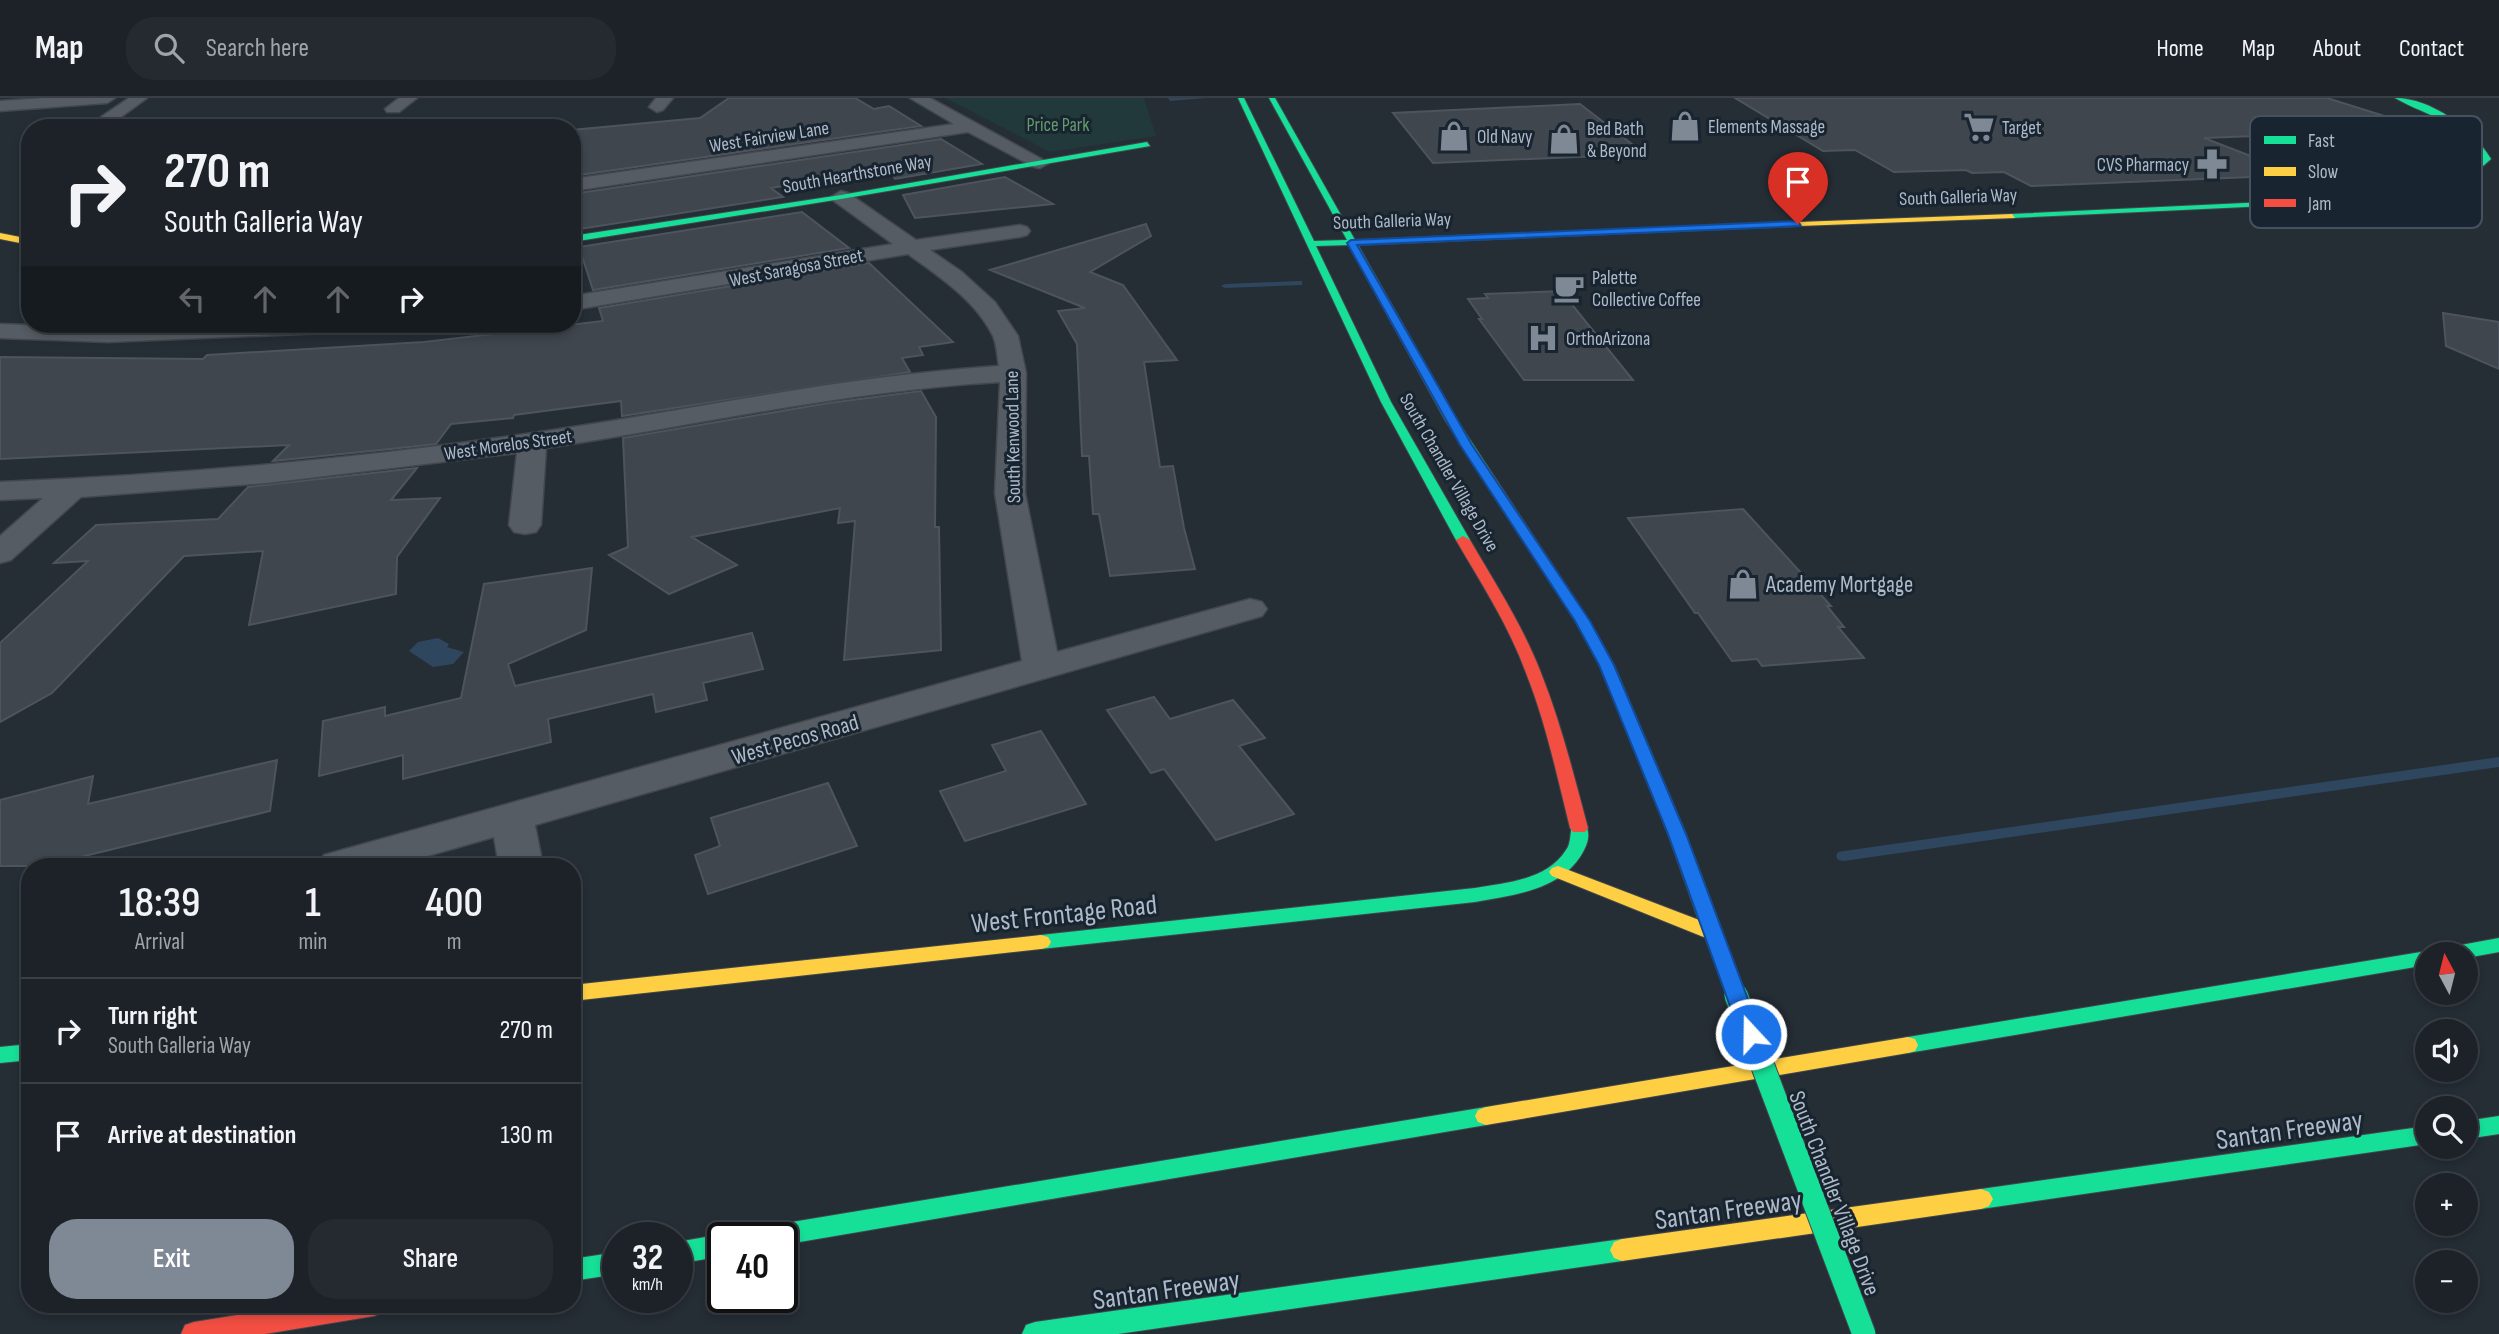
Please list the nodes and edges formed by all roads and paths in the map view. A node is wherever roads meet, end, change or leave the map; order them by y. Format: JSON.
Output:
{"nodes":[{"id":1,"x":107,"y":98,"type":"edge"},
{"id":2,"x":139,"y":98,"type":"edge"},
{"id":3,"x":409,"y":98,"type":"edge"},
{"id":4,"x":918,"y":98,"type":"edge"},
{"id":5,"x":1241,"y":98,"type":"edge"},
{"id":6,"x":1272,"y":98,"type":"edge"},
{"id":7,"x":2398,"y":98,"type":"edge"},
{"id":8,"x":0,"y":106,"type":"edge"},
{"id":9,"x":393,"y":109,"type":"dead end"},
{"id":10,"x":2440,"y":116,"type":"edge"},
{"id":11,"x":108,"y":119,"type":"edge"},
{"id":12,"x":972,"y":126,"type":"junction"},
{"id":13,"x":1147,"y":144,"type":"dead end"},
{"id":14,"x":2482,"y":149,"type":"edge"},
{"id":15,"x":1040,"y":163,"type":"junction"},
{"id":16,"x":2482,"y":165,"type":"edge"},
{"id":17,"x":581,"y":184,"type":"edge"},
{"id":18,"x":841,"y":197,"type":"junction"},
{"id":19,"x":2250,"y":206,"type":"edge"},
{"id":20,"x":1020,"y":231,"type":"dead end"},
{"id":21,"x":0,"y":236,"type":"edge"},
{"id":22,"x":581,"y":238,"type":"edge"},
{"id":23,"x":21,"y":240,"type":"edge"},
{"id":24,"x":1351,"y":243,"type":"junction"},
{"id":25,"x":1310,"y":244,"type":"junction"},
{"id":26,"x":907,"y":246,"type":"junction"},
{"id":27,"x":581,"y":302,"type":"edge"},
{"id":28,"x":0,"y":331,"type":"edge"},
{"id":29,"x":21,"y":332,"type":"edge"},
{"id":30,"x":54,"y":333,"type":"edge"},
{"id":31,"x":156,"y":333,"type":"edge"},
{"id":32,"x":1013,"y":373,"type":"junction"},
{"id":33,"x":532,"y":442,"type":"junction"},
{"id":34,"x":72,"y":489,"type":"junction"},
{"id":35,"x":0,"y":491,"type":"edge"},
{"id":36,"x":525,"y":525,"type":"dead end"},
{"id":37,"x":0,"y":554,"type":"edge"},
{"id":38,"x":1250,"y":609,"type":"dead end"},
{"id":39,"x":1042,"y":670,"type":"junction"},
{"id":40,"x":512,"y":818,"type":"junction"},
{"id":41,"x":370,"y":858,"type":"edge"},
{"id":42,"x":520,"y":858,"type":"edge"},
{"id":43,"x":1558,"y":872,"type":"junction"},
{"id":44,"x":1713,"y":933,"type":"junction"},
{"id":45,"x":2499,"y":946,"type":"edge"},
{"id":46,"x":2478,"y":949,"type":"edge"},
{"id":47,"x":2415,"y":960,"type":"edge"},
{"id":48,"x":581,"y":992,"type":"edge"},
{"id":49,"x":21,"y":1053,"type":"edge"},
{"id":50,"x":0,"y":1055,"type":"edge"},
{"id":51,"x":2499,"y":1125,"type":"edge"},
{"id":52,"x":2478,"y":1128,"type":"edge"},
{"id":53,"x":2415,"y":1137,"type":"edge"},
{"id":54,"x":798,"y":1232,"type":"edge"},
{"id":55,"x":602,"y":1265,"type":"edge"},
{"id":56,"x":581,"y":1269,"type":"edge"},
{"id":57,"x":320,"y":1313,"type":"edge"},
{"id":58,"x":194,"y":1334,"type":"edge"},
{"id":59,"x":1035,"y":1334,"type":"edge"},
{"id":60,"x":1864,"y":1334,"type":"edge"}],
"edges":[{"from":1,"to":8,"type":"street"},
{"from":2,"to":11,"type":"street"},
{"from":3,"to":9,"type":"street"},
{"from":4,"to":12,"type":"street"},
{"from":5,"to":25,"type":"main road","name":"South Chandler Village Drive"},
{"from":6,"to":24,"type":"main road","name":"South Chandler Village Drive"},
{"from":7,"to":10,"type":"main road","name":"South Galleria Way"},
{"from":12,"to":15,"type":"street"},
{"from":12,"to":17,"type":"street","name":"West Fairview Lane"},
{"from":13,"to":15,"type":"main road","name":"South Hearthstone Way"},
{"from":14,"to":16,"type":"main road","name":"South Galleria Way"},
{"from":15,"to":18,"type":"main road","name":"South Hearthstone Way"},
{"from":18,"to":22,"type":"main road","name":"South Hearthstone Way"},
{"from":18,"to":26,"type":"street","name":"South Kenwood Lane"},
{"from":19,"to":24,"type":"main road","name":"South Galleria Way"},
{"from":20,"to":26,"type":"street","name":"West Saragosa Street"},
{"from":21,"to":23,"type":"main road"},
{"from":24,"to":25,"type":"main road","name":"South Galleria Way"},
{"from":24,"to":44,"type":"main road","name":"South Chandler Village Drive"},
{"from":25,"to":43,"type":"main road","name":"South Chandler Village Drive"},
{"from":26,"to":27,"type":"street","name":"West Saragosa Street"},
{"from":26,"to":32,"type":"street","name":"South Kenwood Lane"},
{"from":28,"to":29,"type":"street"},
{"from":30,"to":31,"type":"street"},
{"from":32,"to":33,"type":"street","name":"West Morelos Street"},
{"from":32,"to":39,"type":"street","name":"South Kenwood Lane"},
{"from":33,"to":34,"type":"street","name":"West Morelos Street"},
{"from":33,"to":36,"type":"street"},
{"from":34,"to":35,"type":"street","name":"West Morelos Street"},
{"from":34,"to":37,"type":"street"},
{"from":38,"to":39,"type":"street","name":"West Pecos Road"},
{"from":39,"to":40,"type":"street","name":"West Pecos Road"},
{"from":40,"to":41,"type":"street","name":"West Pecos Road"},
{"from":40,"to":42,"type":"street"},
{"from":43,"to":44,"type":"main road"},
{"from":43,"to":48,"type":"main road","name":"West Frontage Road"},
{"from":44,"to":60,"type":"main road","name":"South Chandler Village Drive","bridge":true},
{"from":45,"to":46,"type":"main road"},
{"from":47,"to":54,"type":"main road"},
{"from":49,"to":50,"type":"main road"},
{"from":51,"to":52,"type":"main road"},
{"from":53,"to":59,"type":"main road","name":"Santan Freeway"},
{"from":55,"to":56,"type":"main road"},
{"from":57,"to":58,"type":"main road"}]}
